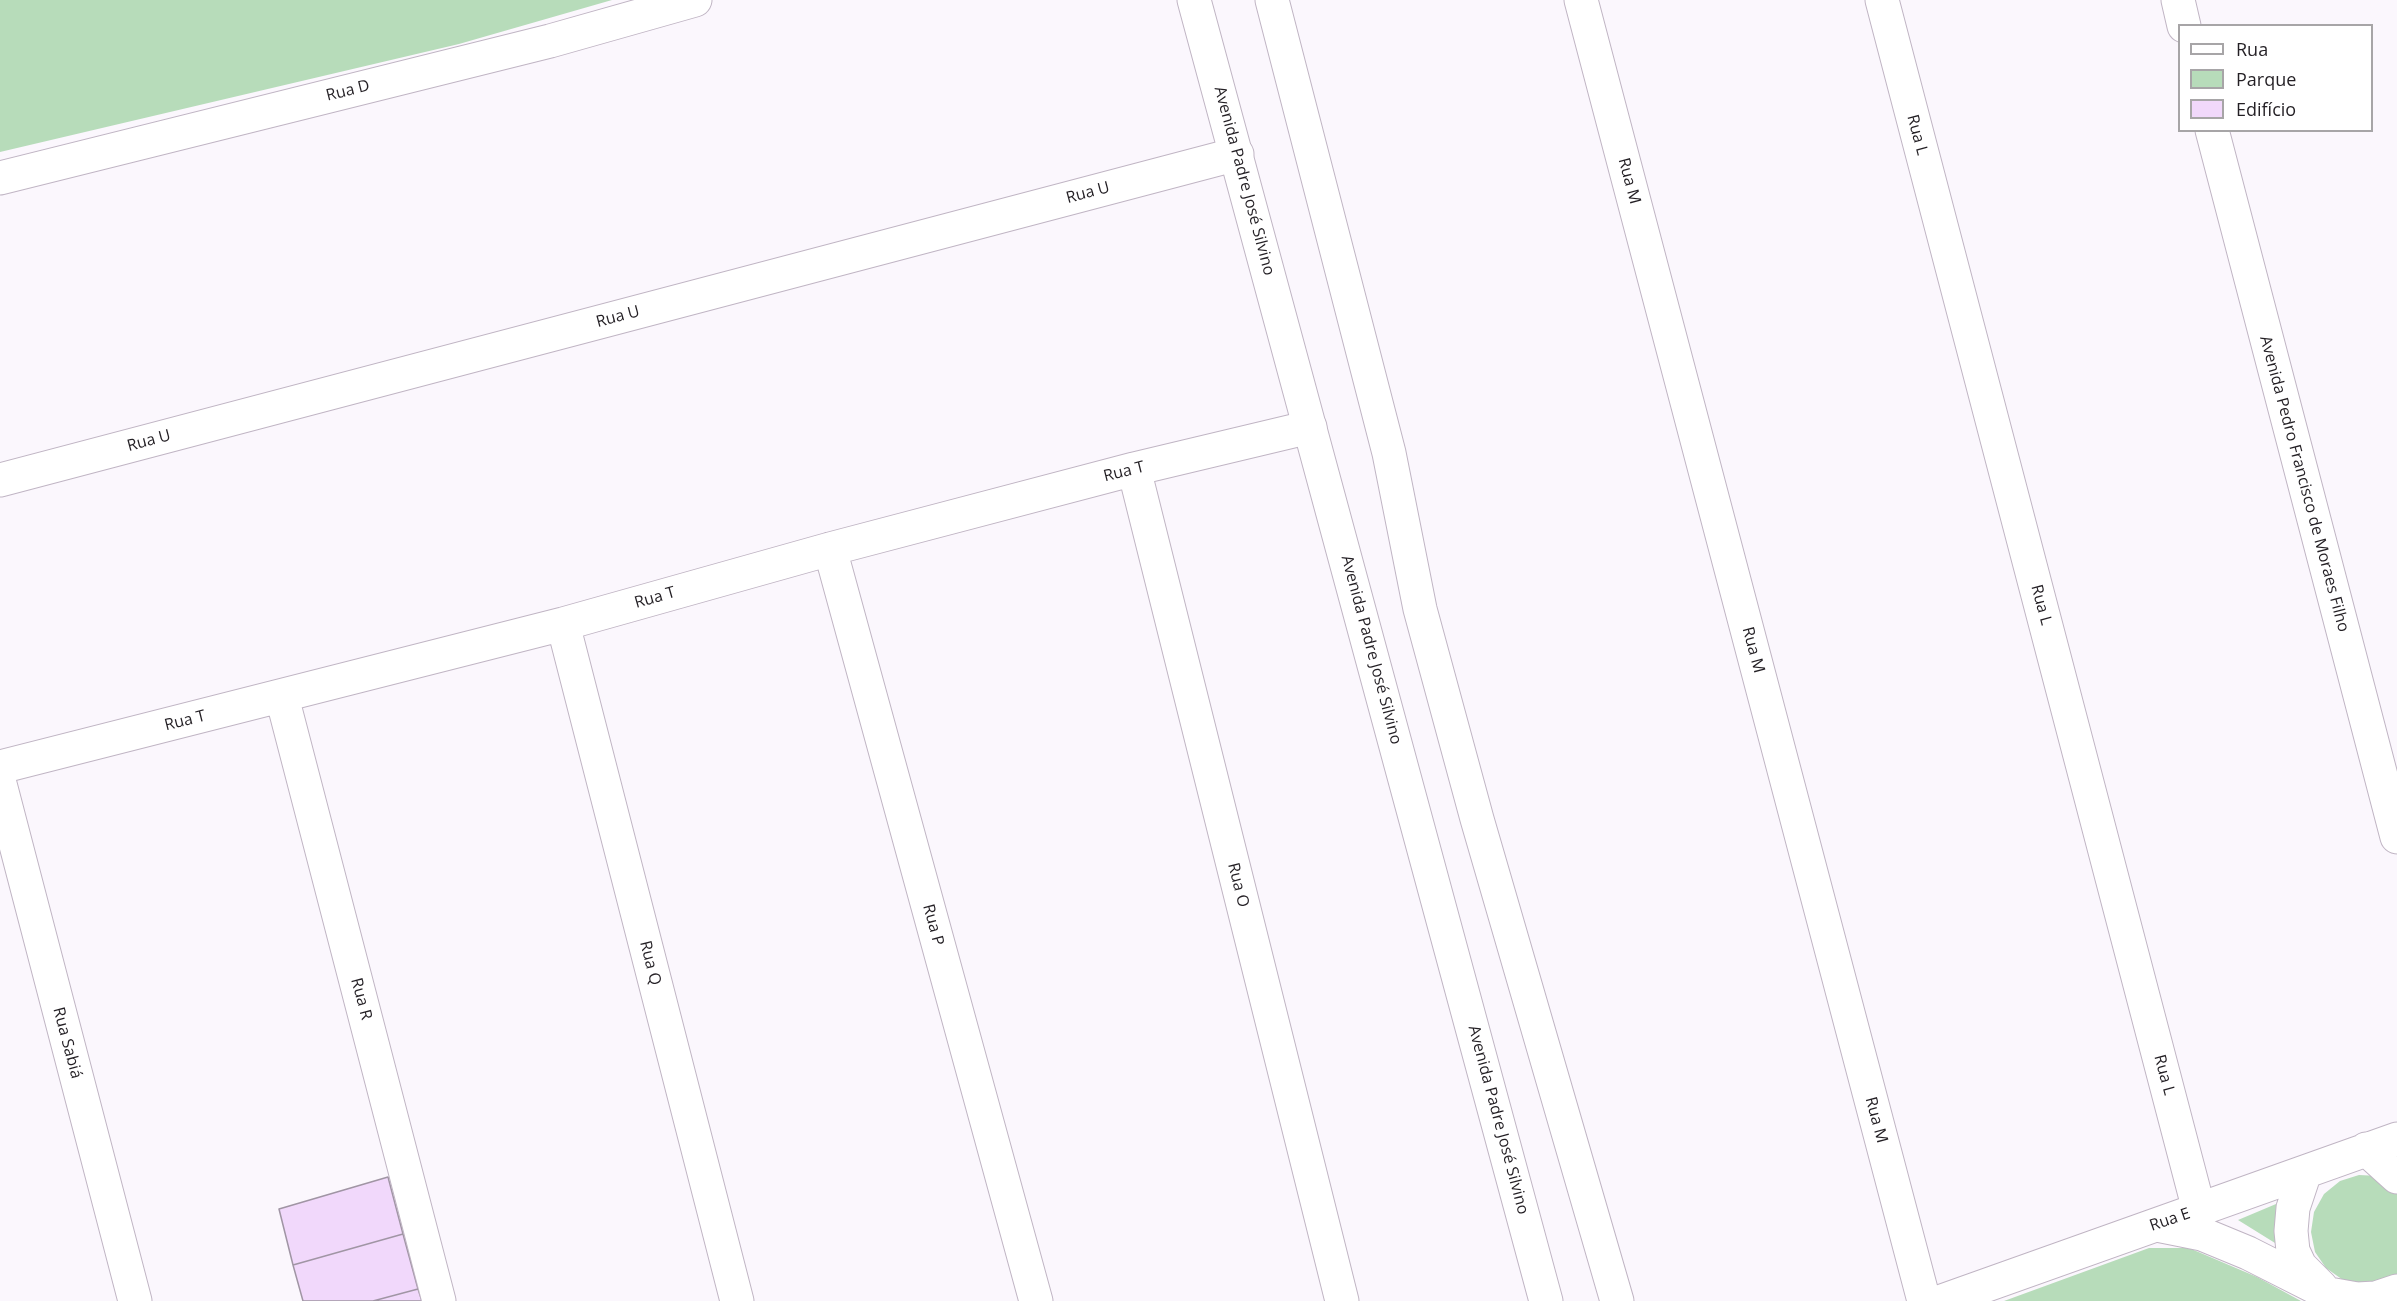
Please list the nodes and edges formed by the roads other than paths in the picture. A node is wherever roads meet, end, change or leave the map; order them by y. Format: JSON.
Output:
{"nodes":[{"id":1,"x":695,"y":0,"type":"edge"},
{"id":2,"x":1194,"y":0,"type":"edge"},
{"id":3,"x":1272,"y":0,"type":"edge"},
{"id":4,"x":1581,"y":0,"type":"edge"},
{"id":5,"x":1882,"y":0,"type":"edge"},
{"id":6,"x":2178,"y":0,"type":"edge"},
{"id":7,"x":2184,"y":24,"type":"edge"},
{"id":8,"x":2213,"y":132,"type":"edge"},
{"id":9,"x":1237,"y":154,"type":"junction"},
{"id":10,"x":0,"y":178,"type":"edge"},
{"id":11,"x":1310,"y":427,"type":"junction"},
{"id":12,"x":1134,"y":469,"type":"junction"},
{"id":13,"x":0,"y":480,"type":"edge"},
{"id":14,"x":830,"y":549,"type":"junction"},
{"id":15,"x":563,"y":624,"type":"junction"},
{"id":16,"x":282,"y":697,"type":"junction"},
{"id":17,"x":0,"y":767,"type":"edge"},
{"id":18,"x":0,"y":784,"type":"edge"},
{"id":19,"x":2397,"y":837,"type":"edge"},
{"id":20,"x":2397,"y":1139,"type":"edge"},
{"id":21,"x":2366,"y":1149,"type":"junction"},
{"id":22,"x":2305,"y":1172,"type":"junction"},
{"id":23,"x":2397,"y":1177,"type":"edge"},
{"id":24,"x":2199,"y":1210,"type":"junction"},
{"id":25,"x":2155,"y":1225,"type":"junction"},
{"id":26,"x":2397,"y":1291,"type":"edge"},
{"id":27,"x":2333,"y":1298,"type":"edge"},
{"id":28,"x":135,"y":1301,"type":"edge"},
{"id":29,"x":439,"y":1301,"type":"edge"},
{"id":30,"x":737,"y":1301,"type":"edge"},
{"id":31,"x":1036,"y":1301,"type":"edge"},
{"id":32,"x":1342,"y":1301,"type":"edge"},
{"id":33,"x":1546,"y":1301,"type":"edge"},
{"id":34,"x":1617,"y":1301,"type":"edge"},
{"id":35,"x":1924,"y":1301,"type":"edge"},
{"id":36,"x":1942,"y":1301,"type":"edge"}],
"edges":[{"from":1,"to":10,"type":"street","name":"Rua D"},
{"from":2,"to":9,"type":"street","name":"Avenida Padre José Silvino"},
{"from":3,"to":34,"type":"street"},
{"from":4,"to":35,"type":"street","name":"Rua M"},
{"from":5,"to":24,"type":"street","name":"Rua L"},
{"from":6,"to":7,"type":"street"},
{"from":8,"to":19,"type":"street","name":"Avenida Pedro Francisco de Moraes Filho"},
{"from":9,"to":11,"type":"street","name":"Avenida Padre José Silvino"},
{"from":9,"to":13,"type":"street","name":"Rua U"},
{"from":11,"to":12,"type":"street","name":"Rua T"},
{"from":11,"to":33,"type":"street","name":"Avenida Padre José Silvino"},
{"from":12,"to":14,"type":"street","name":"Rua T"},
{"from":12,"to":32,"type":"street","name":"Rua O"},
{"from":14,"to":15,"type":"street","name":"Rua T"},
{"from":14,"to":31,"type":"street","name":"Rua P"},
{"from":15,"to":16,"type":"street","name":"Rua T"},
{"from":15,"to":30,"type":"street","name":"Rua Q"},
{"from":16,"to":17,"type":"street","name":"Rua T"},
{"from":16,"to":29,"type":"street","name":"Rua R"},
{"from":18,"to":28,"type":"street","name":"Rua Sabiá"},
{"from":20,"to":21,"type":"street","name":"Rua E"},
{"from":21,"to":22,"type":"street","name":"Rua E"},
{"from":21,"to":23,"type":"street"},
{"from":22,"to":24,"type":"street","name":"Rua E"},
{"from":22,"to":27,"type":"street"},
{"from":24,"to":25,"type":"street","name":"Rua E"},
{"from":25,"to":27,"type":"street"},
{"from":25,"to":36,"type":"street","name":"Rua E"},
{"from":26,"to":27,"type":"street"}]}
